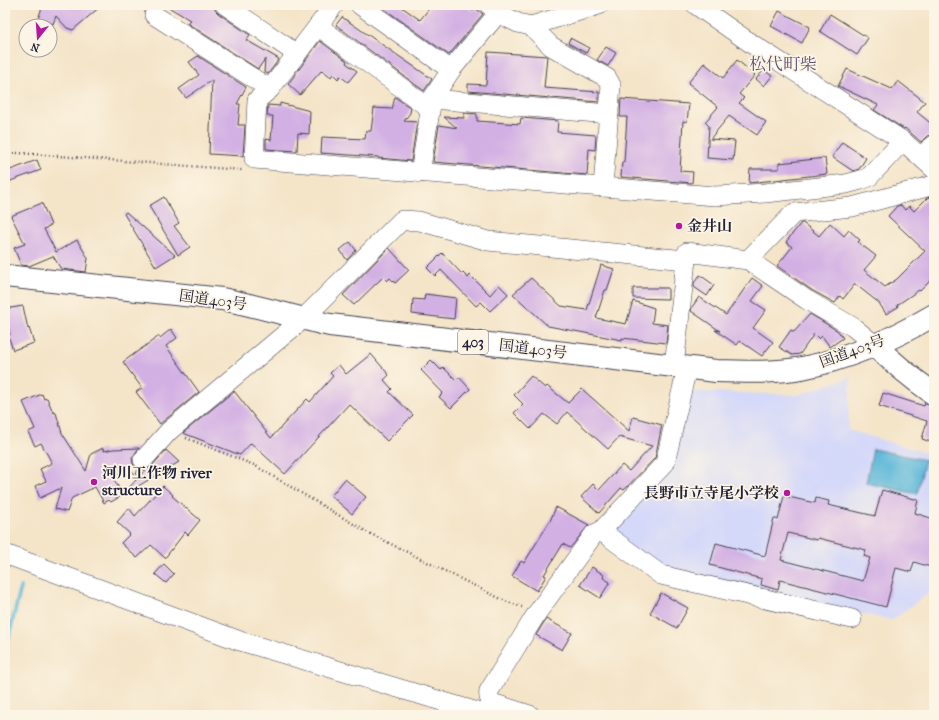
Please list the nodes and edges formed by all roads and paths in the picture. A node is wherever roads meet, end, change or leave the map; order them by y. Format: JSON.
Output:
{"nodes":[{"id":1,"x":334,"y":5,"type":"edge"},
{"id":2,"x":360,"y":5,"type":"edge"},
{"id":3,"x":599,"y":5,"type":"edge"},
{"id":4,"x":697,"y":5,"type":"edge"},
{"id":5,"x":233,"y":7,"type":"edge"},
{"id":6,"x":152,"y":8,"type":"edge"},
{"id":7,"x":494,"y":9,"type":"edge"},
{"id":8,"x":318,"y":26,"type":"junction"},
{"id":9,"x":531,"y":26,"type":"junction"},
{"id":10,"x":297,"y":54,"type":"junction"},
{"id":11,"x":451,"y":70,"type":"junction"},
{"id":12,"x":270,"y":89,"type":"junction"},
{"id":13,"x":431,"y":103,"type":"junction"},
{"id":14,"x":609,"y":114,"type":"junction"},
{"id":15,"x":903,"y":141,"type":"junction"},
{"id":16,"x":930,"y":156,"type":"edge"},
{"id":17,"x":420,"y":173,"type":"junction"},
{"id":18,"x":934,"y":185,"type":"edge"},
{"id":19,"x":603,"y":187,"type":"junction"},
{"id":20,"x":686,"y":260,"type":"junction"},
{"id":21,"x":748,"y":260,"type":"junction"},
{"id":22,"x":5,"y":276,"type":"edge"},
{"id":23,"x":934,"y":314,"type":"edge"},
{"id":24,"x":303,"y":319,"type":"junction"},
{"id":25,"x":875,"y":345,"type":"junction"},
{"id":26,"x":681,"y":367,"type":"junction"},
{"id":27,"x":934,"y":394,"type":"edge"},
{"id":28,"x":169,"y":431,"type":"junction"},
{"id":29,"x":143,"y":460,"type":"dead end"},
{"id":30,"x":601,"y":531,"type":"junction"},
{"id":31,"x":5,"y":554,"type":"edge"},
{"id":32,"x":537,"y":613,"type":"junction"},
{"id":33,"x":852,"y":619,"type":"dead end"},
{"id":34,"x":488,"y":715,"type":"edge"},
{"id":35,"x":530,"y":715,"type":"edge"}],
"edges":[{"from":1,"to":8,"type":"street"},
{"from":2,"to":11,"type":"street"},
{"from":3,"to":9,"type":"street"},
{"from":4,"to":15,"type":"street"},
{"from":5,"to":10,"type":"street"},
{"from":6,"to":12,"type":"street"},
{"from":7,"to":9,"type":"street"},
{"from":7,"to":11,"type":"street"},
{"from":8,"to":10,"type":"street"},
{"from":8,"to":13,"type":"street"},
{"from":9,"to":14,"type":"street"},
{"from":10,"to":12,"type":"street"},
{"from":11,"to":13,"type":"street"},
{"from":12,"to":17,"type":"street"},
{"from":13,"to":14,"type":"street"},
{"from":13,"to":17,"type":"street"},
{"from":14,"to":19,"type":"street"},
{"from":15,"to":16,"type":"street"},
{"from":15,"to":19,"type":"street"},
{"from":17,"to":19,"type":"street"},
{"from":18,"to":21,"type":"street"},
{"from":20,"to":21,"type":"street"},
{"from":20,"to":24,"type":"street"},
{"from":20,"to":26,"type":"street"},
{"from":21,"to":25,"type":"street"},
{"from":22,"to":24,"type":"main road","name":"国道403号","number":"403"},
{"from":23,"to":25,"type":"main road","name":"国道403号","number":"403"},
{"from":24,"to":26,"type":"main road","name":"国道403号","number":"403"},
{"from":24,"to":28,"type":"street"},
{"from":25,"to":26,"type":"main road","name":"国道403号","number":"403"},
{"from":25,"to":27,"type":"main road"},
{"from":26,"to":30,"type":"street"},
{"from":28,"to":29,"type":"street"},
{"from":28,"to":32,"type":"path"},
{"from":30,"to":32,"type":"street"},
{"from":30,"to":33,"type":"street"},
{"from":31,"to":34,"type":"street"},
{"from":32,"to":35,"type":"street"}]}
